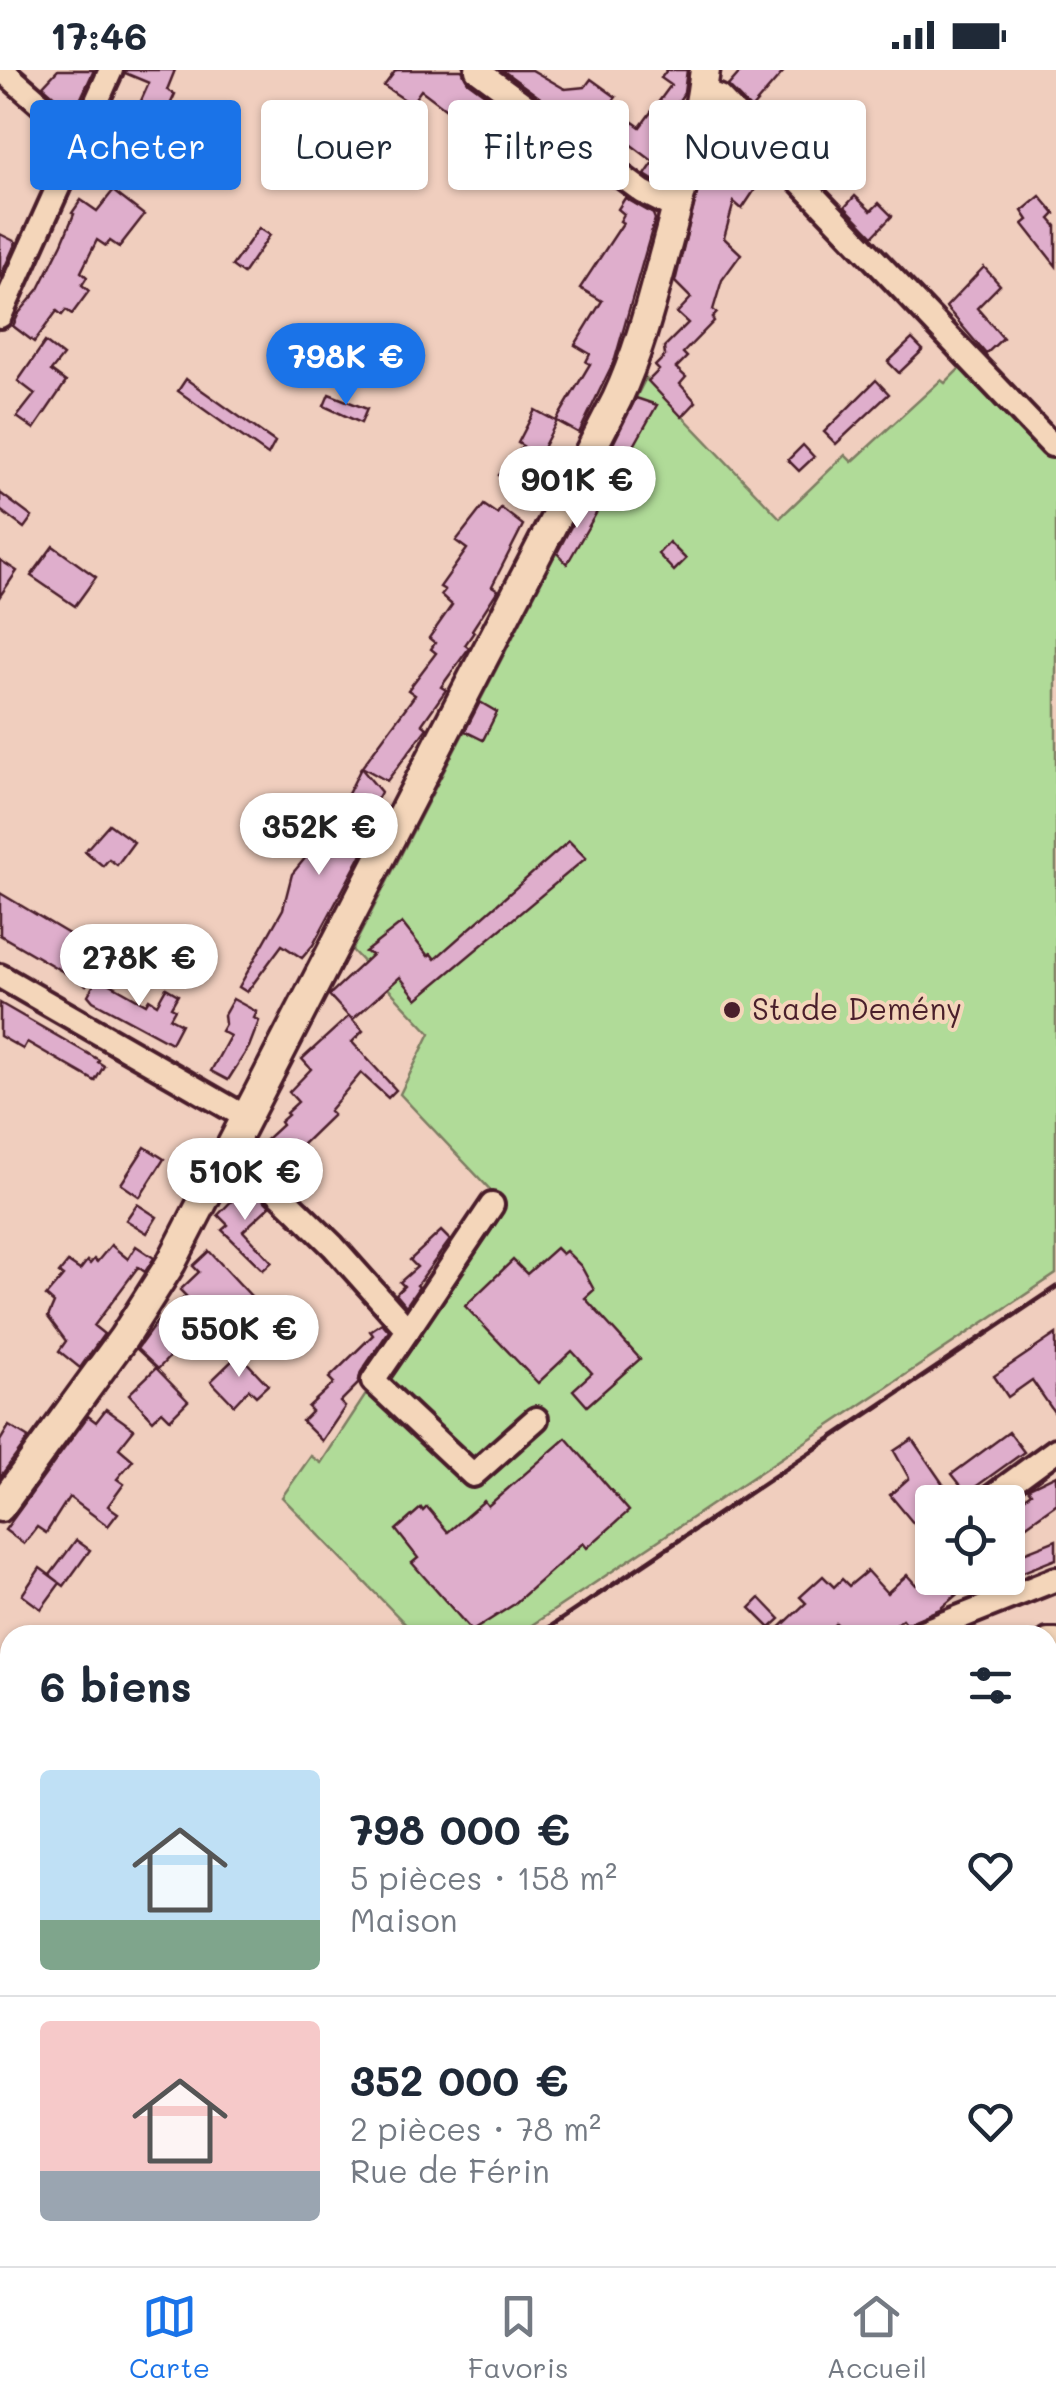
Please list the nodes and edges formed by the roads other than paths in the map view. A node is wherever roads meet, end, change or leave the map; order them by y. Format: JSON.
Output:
{"nodes":[{"id":1,"x":2,"y":70,"type":"edge"},
{"id":2,"x":111,"y":70,"type":"edge"},
{"id":3,"x":477,"y":70,"type":"edge"},
{"id":4,"x":704,"y":81,"type":"edge"},
{"id":5,"x":36,"y":100,"type":"edge"},
{"id":6,"x":97,"y":100,"type":"edge"},
{"id":7,"x":57,"y":190,"type":"edge"},
{"id":8,"x":677,"y":209,"type":"junction"},
{"id":9,"x":0,"y":316,"type":"edge"},
{"id":10,"x":1052,"y":445,"type":"dead end"},
{"id":11,"x":0,"y":976,"type":"edge"},
{"id":12,"x":247,"y":1118,"type":"junction"},
{"id":13,"x":230,"y":1152,"type":"junction"},
{"id":14,"x":492,"y":1204,"type":"dead end"},
{"id":15,"x":408,"y":1330,"type":"junction"},
{"id":16,"x":536,"y":1419,"type":"dead end"},
{"id":17,"x":1056,"y":1450,"type":"edge"},
{"id":18,"x":1008,"y":1485,"type":"edge"},
{"id":19,"x":0,"y":1507,"type":"edge"},
{"id":20,"x":1056,"y":1579,"type":"edge"},
{"id":21,"x":1010,"y":1597,"type":"joint"},
{"id":22,"x":955,"y":1625,"type":"edge"}],
"edges":[{"from":1,"to":5,"type":"street"},
{"from":2,"to":6,"type":"street"},
{"from":3,"to":8,"type":"street"},
{"from":4,"to":8,"type":"main road"},
{"from":4,"to":10,"type":"street"},
{"from":7,"to":9,"type":"street"},
{"from":8,"to":12,"type":"main road"},
{"from":11,"to":12,"type":"street"},
{"from":12,"to":13,"type":"main road"},
{"from":13,"to":15,"type":"street"},
{"from":13,"to":19,"type":"main road"},
{"from":14,"to":15,"type":"street"},
{"from":15,"to":16,"type":"street"},
{"from":17,"to":18,"type":"street"},
{"from":20,"to":21,"type":"street"},
{"from":21,"to":22,"type":"street"}]}
